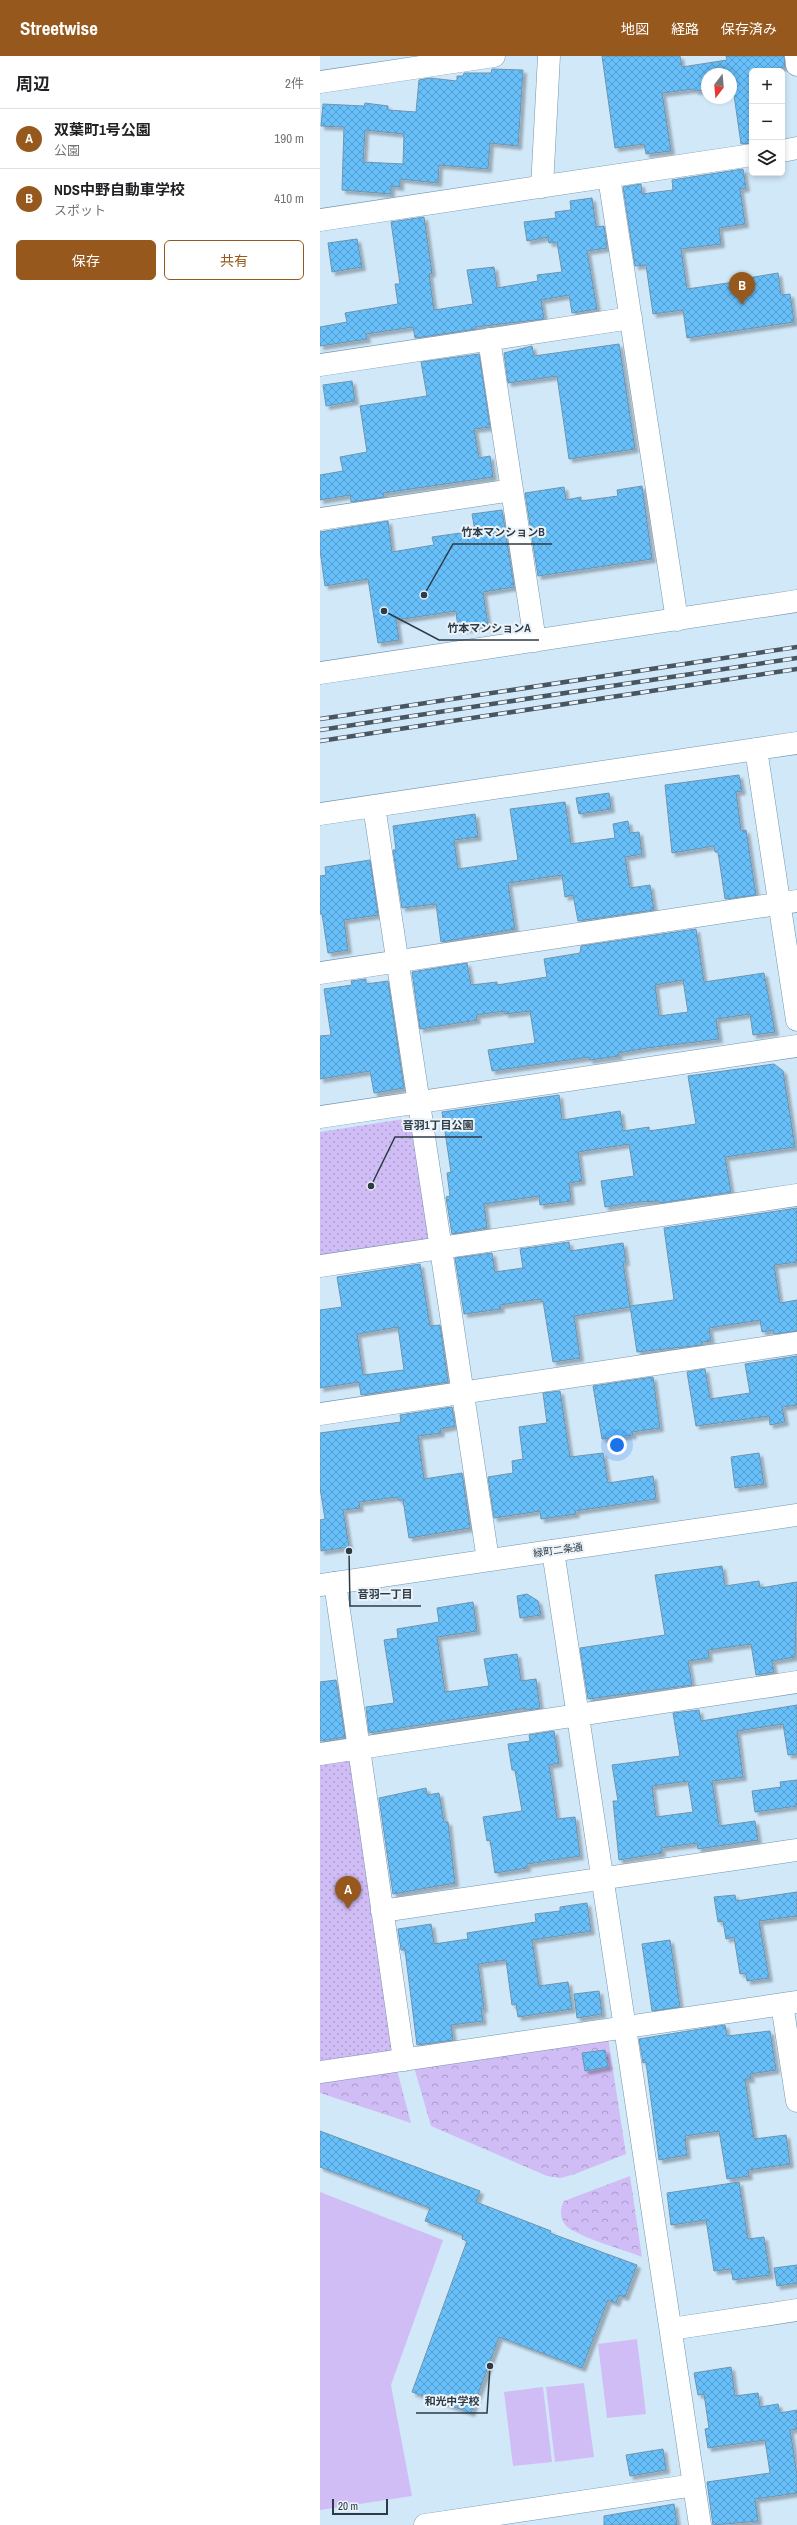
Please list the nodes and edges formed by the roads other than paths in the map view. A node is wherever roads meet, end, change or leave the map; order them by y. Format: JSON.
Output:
{"nodes":[{"id":1,"x":494,"y":56,"type":"edge"},
{"id":2,"x":549,"y":56,"type":"edge"},
{"id":3,"x":796,"y":56,"type":"edge"},
{"id":4,"x":797,"y":65,"type":"edge"},
{"id":5,"x":320,"y":82,"type":"edge"},
{"id":6,"x":797,"y":148,"type":"edge"},
{"id":7,"x":785,"y":150,"type":"edge"},
{"id":8,"x":749,"y":155,"type":"edge"},
{"id":9,"x":609,"y":177,"type":"junction"},
{"id":10,"x":542,"y":187,"type":"junction"},
{"id":11,"x":320,"y":220,"type":"edge"},
{"id":12,"x":631,"y":318,"type":"junction"},
{"id":13,"x":489,"y":339,"type":"junction"},
{"id":14,"x":320,"y":365,"type":"edge"},
{"id":15,"x":512,"y":490,"type":"junction"},
{"id":16,"x":320,"y":519,"type":"edge"},
{"id":17,"x":797,"y":601,"type":"edge"},
{"id":18,"x":677,"y":620,"type":"junction"},
{"id":19,"x":535,"y":641,"type":"junction"},
{"id":20,"x":320,"y":673,"type":"edge"},
{"id":21,"x":797,"y":742,"type":"edge"},
{"id":22,"x":756,"y":749,"type":"junction"},
{"id":23,"x":374,"y":806,"type":"junction"},
{"id":24,"x":320,"y":814,"type":"edge"},
{"id":25,"x":788,"y":903,"type":"edge"},
{"id":26,"x":398,"y":961,"type":"junction"},
{"id":27,"x":320,"y":973,"type":"edge"},
{"id":28,"x":797,"y":1020,"type":"edge"},
{"id":29,"x":797,"y":1046,"type":"edge"},
{"id":30,"x":419,"y":1102,"type":"junction"},
{"id":31,"x":320,"y":1117,"type":"edge"},
{"id":32,"x":797,"y":1195,"type":"edge"},
{"id":33,"x":441,"y":1248,"type":"junction"},
{"id":34,"x":320,"y":1266,"type":"edge"},
{"id":35,"x":797,"y":1343,"type":"edge"},
{"id":36,"x":463,"y":1393,"type":"junction"},
{"id":37,"x":320,"y":1414,"type":"edge"},
{"id":38,"x":797,"y":1515,"type":"edge"},
{"id":39,"x":553,"y":1551,"type":"junction"},
{"id":40,"x":488,"y":1560,"type":"junction"},
{"id":41,"x":327,"y":1584,"type":"edge"},
{"id":42,"x":797,"y":1682,"type":"edge"},
{"id":43,"x":578,"y":1715,"type":"junction"},
{"id":44,"x":358,"y":1748,"type":"junction"},
{"id":45,"x":320,"y":1754,"type":"edge"},
{"id":46,"x":797,"y":1850,"type":"edge"},
{"id":47,"x":603,"y":1879,"type":"junction"},
{"id":48,"x":382,"y":1912,"type":"junction"},
{"id":49,"x":790,"y":2003,"type":"edge"},
{"id":50,"x":625,"y":2027,"type":"junction"},
{"id":51,"x":404,"y":2060,"type":"junction"},
{"id":52,"x":320,"y":2072,"type":"edge"},
{"id":53,"x":797,"y":2101,"type":"edge"},
{"id":54,"x":797,"y":2310,"type":"edge"},
{"id":55,"x":671,"y":2329,"type":"junction"},
{"id":56,"x":694,"y":2485,"type":"junction"},
{"id":57,"x":425,"y":2525,"type":"edge"},
{"id":58,"x":700,"y":2525,"type":"edge"}],
"edges":[{"from":1,"to":5,"type":"street"},
{"from":2,"to":10,"type":"street"},
{"from":3,"to":4,"type":"street"},
{"from":6,"to":7,"type":"street"},
{"from":8,"to":9,"type":"street"},
{"from":9,"to":10,"type":"street"},
{"from":9,"to":12,"type":"street"},
{"from":10,"to":11,"type":"street"},
{"from":12,"to":13,"type":"street"},
{"from":12,"to":18,"type":"street"},
{"from":13,"to":14,"type":"street"},
{"from":13,"to":15,"type":"street"},
{"from":15,"to":16,"type":"street"},
{"from":15,"to":19,"type":"street"},
{"from":17,"to":18,"type":"street"},
{"from":18,"to":19,"type":"street"},
{"from":19,"to":20,"type":"street"},
{"from":21,"to":22,"type":"street"},
{"from":22,"to":23,"type":"street"},
{"from":22,"to":25,"type":"street"},
{"from":23,"to":24,"type":"street"},
{"from":23,"to":26,"type":"street"},
{"from":25,"to":26,"type":"street"},
{"from":25,"to":28,"type":"street"},
{"from":26,"to":27,"type":"street"},
{"from":26,"to":30,"type":"street"},
{"from":29,"to":30,"type":"street"},
{"from":30,"to":31,"type":"street"},
{"from":30,"to":33,"type":"street"},
{"from":32,"to":33,"type":"street"},
{"from":33,"to":34,"type":"street"},
{"from":33,"to":36,"type":"street"},
{"from":35,"to":36,"type":"street"},
{"from":36,"to":37,"type":"street"},
{"from":36,"to":40,"type":"street"},
{"from":38,"to":39,"type":"street","name":"緑町二条通"},
{"from":39,"to":40,"type":"street","name":"緑町二条通"},
{"from":39,"to":43,"type":"street"},
{"from":40,"to":41,"type":"street","name":"緑町二条通"},
{"from":41,"to":44,"type":"street"},
{"from":42,"to":43,"type":"street"},
{"from":43,"to":44,"type":"street"},
{"from":43,"to":47,"type":"street"},
{"from":44,"to":45,"type":"street"},
{"from":44,"to":48,"type":"street"},
{"from":46,"to":47,"type":"street"},
{"from":47,"to":48,"type":"street"},
{"from":47,"to":50,"type":"street"},
{"from":48,"to":51,"type":"street"},
{"from":49,"to":50,"type":"street"},
{"from":49,"to":53,"type":"street"},
{"from":50,"to":51,"type":"street"},
{"from":50,"to":55,"type":"street"},
{"from":51,"to":52,"type":"street"},
{"from":54,"to":55,"type":"street"},
{"from":55,"to":56,"type":"street"},
{"from":56,"to":57,"type":"street"},
{"from":56,"to":58,"type":"street"}]}
